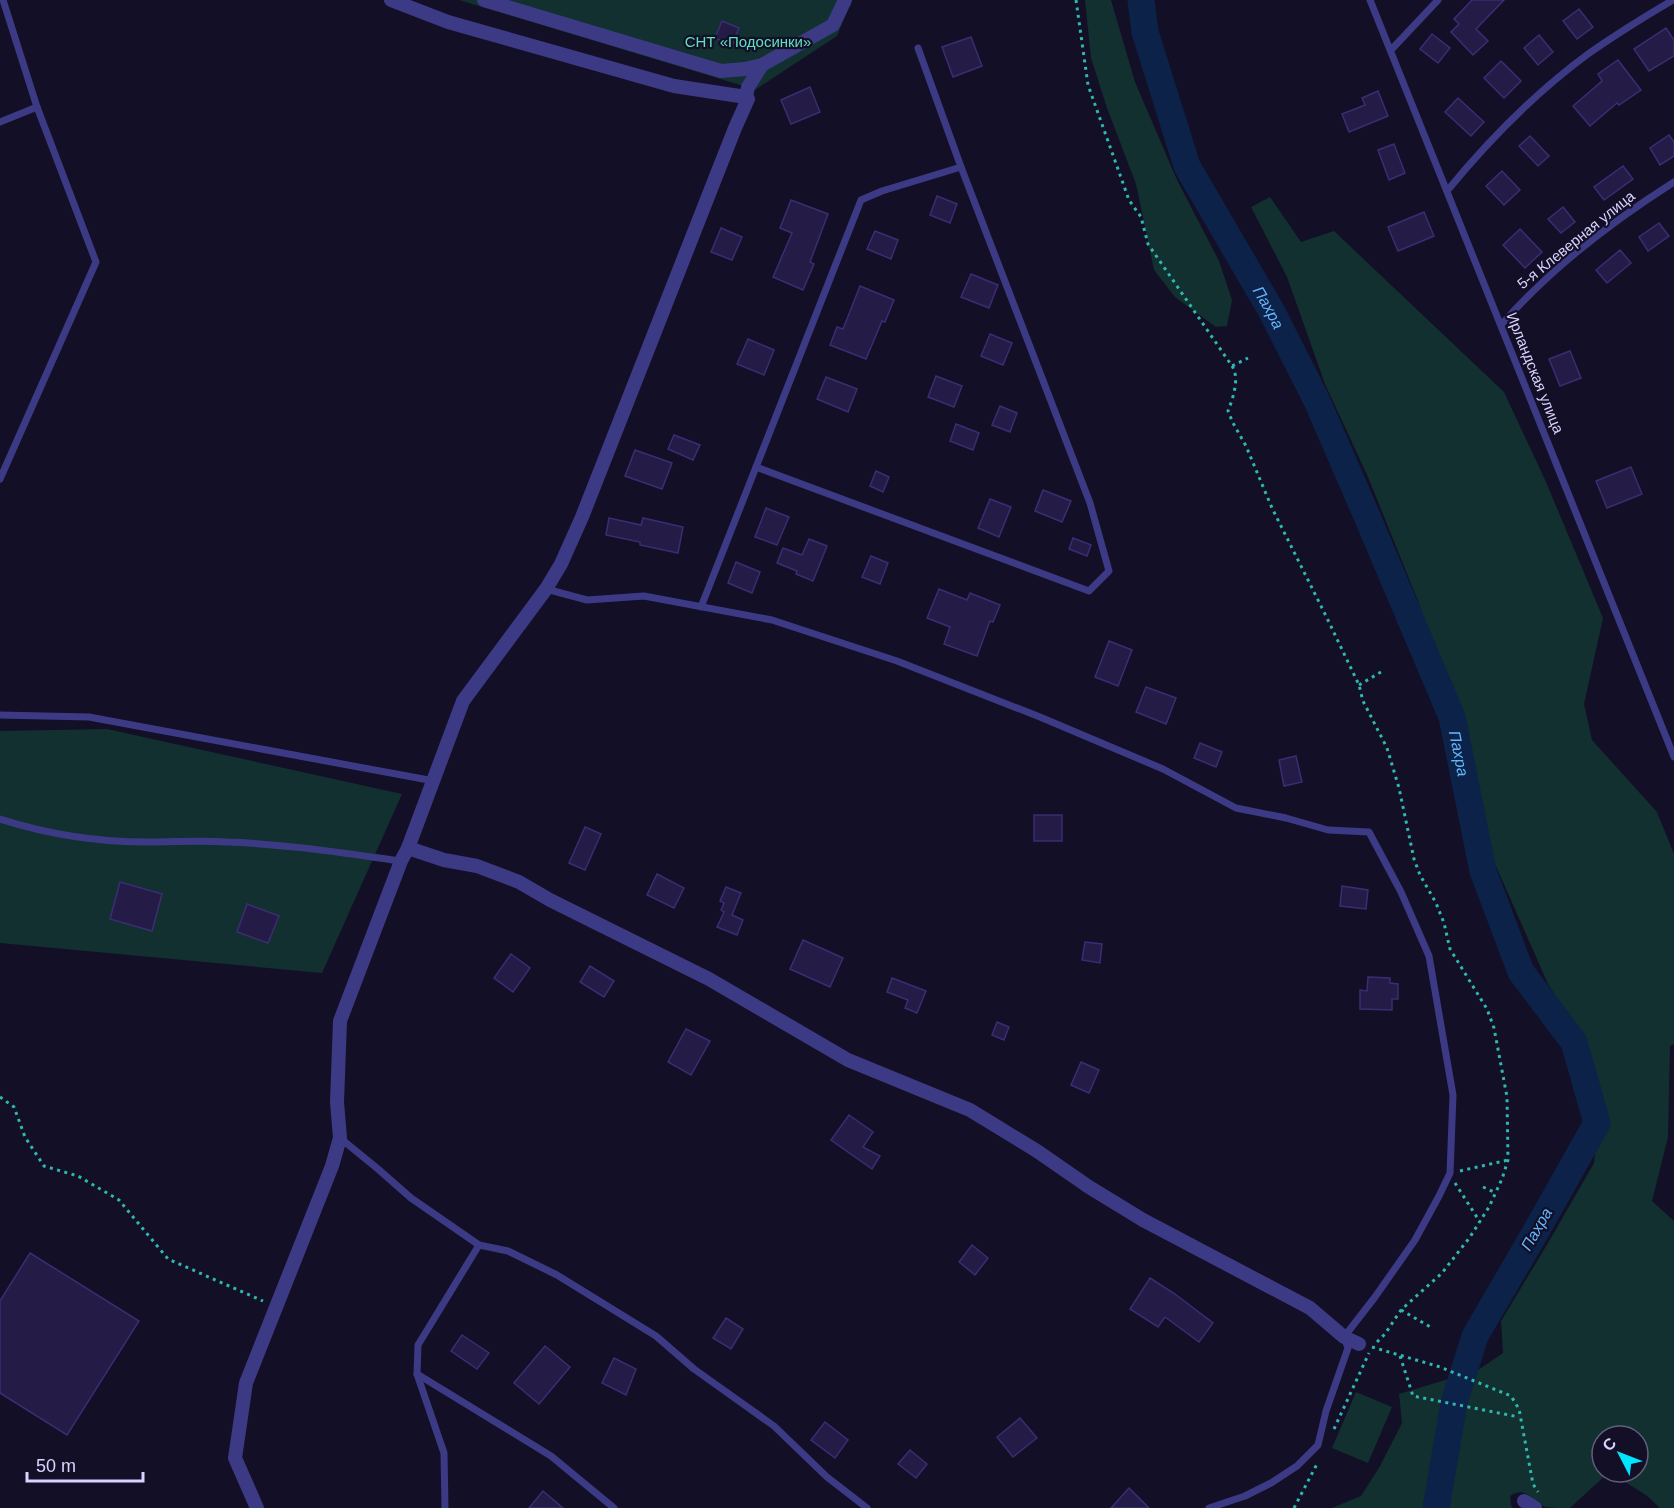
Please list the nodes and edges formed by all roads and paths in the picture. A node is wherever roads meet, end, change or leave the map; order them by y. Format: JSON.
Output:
{"nodes":[{"id":1,"x":3,"y":0,"type":"edge"},
{"id":2,"x":391,"y":0,"type":"edge"},
{"id":3,"x":484,"y":0,"type":"edge"},
{"id":4,"x":845,"y":0,"type":"edge"},
{"id":5,"x":1076,"y":0,"type":"edge"},
{"id":6,"x":1370,"y":0,"type":"edge"},
{"id":7,"x":1438,"y":0,"type":"edge"},
{"id":8,"x":1673,"y":0,"type":"edge"},
{"id":9,"x":918,"y":48,"type":"dead end"},
{"id":10,"x":1391,"y":50,"type":"junction"},
{"id":11,"x":762,"y":65,"type":"junction"},
{"id":12,"x":746,"y":97,"type":"junction"},
{"id":13,"x":37,"y":107,"type":"junction"},
{"id":14,"x":0,"y":122,"type":"edge"},
{"id":15,"x":961,"y":167,"type":"junction"},
{"id":16,"x":1674,"y":182,"type":"edge"},
{"id":17,"x":1447,"y":191,"type":"junction"},
{"id":18,"x":1501,"y":325,"type":"junction"},
{"id":19,"x":1248,"y":358,"type":"dead end"},
{"id":20,"x":756,"y":466,"type":"junction"},
{"id":21,"x":0,"y":479,"type":"edge"},
{"id":22,"x":546,"y":589,"type":"junction"},
{"id":23,"x":701,"y":607,"type":"junction"},
{"id":24,"x":1381,"y":672,"type":"dead end"},
{"id":25,"x":1359,"y":685,"type":"dead end"},
{"id":26,"x":0,"y":715,"type":"edge"},
{"id":27,"x":1674,"y":757,"type":"edge"},
{"id":28,"x":434,"y":781,"type":"junction"},
{"id":29,"x":0,"y":819,"type":"edge"},
{"id":30,"x":408,"y":848,"type":"junction"},
{"id":31,"x":401,"y":861,"type":"junction"},
{"id":32,"x":0,"y":1097,"type":"edge"},
{"id":33,"x":339,"y":1138,"type":"junction"},
{"id":34,"x":1508,"y":1160,"type":"dead end"},
{"id":35,"x":1450,"y":1173,"type":"junction"},
{"id":36,"x":1483,"y":1187,"type":"dead end"},
{"id":37,"x":1496,"y":1193,"type":"dead end"},
{"id":38,"x":1479,"y":1222,"type":"dead end"},
{"id":39,"x":479,"y":1245,"type":"junction"},
{"id":40,"x":276,"y":1307,"type":"junction"},
{"id":41,"x":1401,"y":1310,"type":"dead end"},
{"id":42,"x":1432,"y":1328,"type":"dead end"},
{"id":43,"x":1344,"y":1337,"type":"junction"},
{"id":44,"x":1359,"y":1344,"type":"joint"},
{"id":45,"x":1400,"y":1356,"type":"junction"},
{"id":46,"x":417,"y":1374,"type":"junction"},
{"id":47,"x":1521,"y":1403,"type":"dead end"},
{"id":48,"x":1518,"y":1408,"type":"junction"},
{"id":49,"x":1520,"y":1417,"type":"junction"},
{"id":50,"x":1533,"y":1484,"type":"dead end"},
{"id":51,"x":257,"y":1508,"type":"edge"},
{"id":52,"x":446,"y":1508,"type":"edge"},
{"id":53,"x":614,"y":1508,"type":"edge"},
{"id":54,"x":867,"y":1508,"type":"edge"},
{"id":55,"x":1209,"y":1508,"type":"edge"}],
"edges":[{"from":1,"to":13,"type":"lane"},
{"from":2,"to":12,"type":"street"},
{"from":3,"to":11,"type":"street"},
{"from":4,"to":11,"type":"street"},
{"from":5,"to":19,"type":"path"},
{"from":6,"to":10,"type":"lane","name":"Ирландская улица"},
{"from":7,"to":10,"type":"lane"},
{"from":8,"to":17,"type":"lane"},
{"from":9,"to":15,"type":"lane"},
{"from":10,"to":17,"type":"lane","name":"Ирландская улица"},
{"from":11,"to":12,"type":"street"},
{"from":12,"to":22,"type":"street"},
{"from":13,"to":14,"type":"lane"},
{"from":13,"to":21,"type":"lane"},
{"from":15,"to":20,"type":"lane"},
{"from":15,"to":20,"type":"lane"},
{"from":16,"to":18,"type":"lane","name":"5-я Клеверная улица"},
{"from":17,"to":18,"type":"lane","name":"Ирландская улица"},
{"from":18,"to":27,"type":"lane","name":"Ирландская улица"},
{"from":20,"to":23,"type":"lane"},
{"from":22,"to":23,"type":"lane"},
{"from":22,"to":28,"type":"street"},
{"from":23,"to":35,"type":"lane"},
{"from":24,"to":25,"type":"path"},
{"from":26,"to":28,"type":"lane"},
{"from":28,"to":30,"type":"street"},
{"from":29,"to":31,"type":"lane"},
{"from":30,"to":31,"type":"street"},
{"from":30,"to":43,"type":"street"},
{"from":31,"to":33,"type":"street"},
{"from":32,"to":40,"type":"path"},
{"from":33,"to":39,"type":"lane"},
{"from":33,"to":40,"type":"street"},
{"from":34,"to":35,"type":"path"},
{"from":35,"to":38,"type":"path"},
{"from":35,"to":43,"type":"lane"},
{"from":36,"to":37,"type":"path"},
{"from":39,"to":46,"type":"lane"},
{"from":39,"to":54,"type":"lane"},
{"from":40,"to":51,"type":"street"},
{"from":41,"to":42,"type":"path"},
{"from":43,"to":44,"type":"street"},
{"from":43,"to":55,"type":"lane"},
{"from":44,"to":45,"type":"path"},
{"from":45,"to":48,"type":"path"},
{"from":45,"to":49,"type":"path"},
{"from":46,"to":52,"type":"lane"},
{"from":46,"to":53,"type":"lane"},
{"from":47,"to":48,"type":"path"},
{"from":48,"to":49,"type":"path"},
{"from":49,"to":50,"type":"path"}]}
